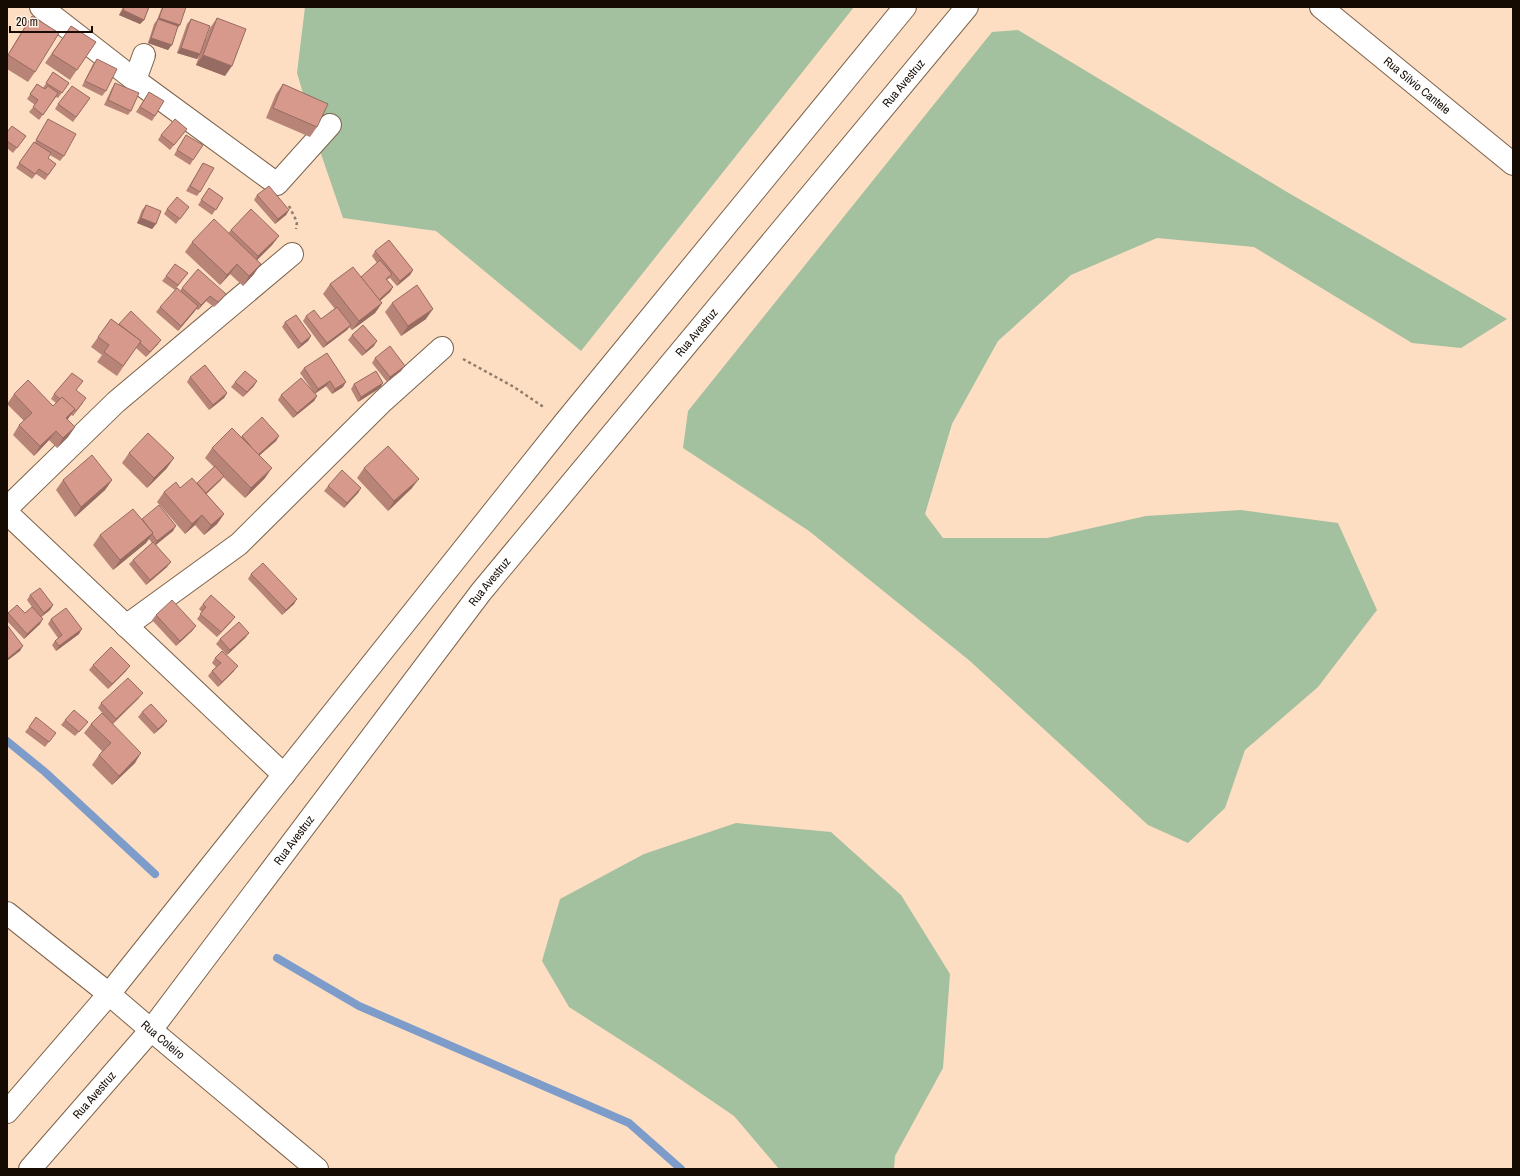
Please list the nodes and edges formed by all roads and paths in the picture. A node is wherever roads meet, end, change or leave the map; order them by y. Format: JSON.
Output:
{"nodes":[{"id":1,"x":41,"y":7,"type":"edge"},
{"id":2,"x":905,"y":7,"type":"edge"},
{"id":3,"x":967,"y":7,"type":"edge"},
{"id":4,"x":1321,"y":7,"type":"edge"},
{"id":5,"x":144,"y":55,"type":"dead end"},
{"id":6,"x":135,"y":80,"type":"junction"},
{"id":7,"x":330,"y":125,"type":"dead end"},
{"id":8,"x":1513,"y":164,"type":"edge"},
{"id":9,"x":278,"y":184,"type":"junction"},
{"id":10,"x":292,"y":254,"type":"joint"},
{"id":11,"x":442,"y":348,"type":"joint"},
{"id":12,"x":565,"y":422,"type":"junction"},
{"id":13,"x":7,"y":508,"type":"edge"},
{"id":14,"x":7,"y":513,"type":"edge"},
{"id":15,"x":126,"y":626,"type":"junction"},
{"id":16,"x":284,"y":775,"type":"junction"},
{"id":17,"x":7,"y":913,"type":"edge"},
{"id":18,"x":109,"y":994,"type":"junction"},
{"id":19,"x":151,"y":1030,"type":"junction"},
{"id":20,"x":7,"y":1112,"type":"edge"},
{"id":21,"x":30,"y":1169,"type":"edge"},
{"id":22,"x":317,"y":1169,"type":"edge"}],
"edges":[{"from":1,"to":6,"type":"main road"},
{"from":2,"to":12,"type":"main road"},
{"from":3,"to":19,"type":"main road","name":"Rua Avestruz"},
{"from":4,"to":8,"type":"main road","name":"Rua Silvio Cantele"},
{"from":5,"to":6,"type":"main road"},
{"from":6,"to":9,"type":"main road"},
{"from":7,"to":9,"type":"main road"},
{"from":9,"to":10,"type":"path"},
{"from":10,"to":13,"type":"main road"},
{"from":11,"to":12,"type":"path"},
{"from":11,"to":15,"type":"main road"},
{"from":12,"to":16,"type":"main road"},
{"from":14,"to":15,"type":"main road"},
{"from":15,"to":16,"type":"main road"},
{"from":16,"to":18,"type":"main road"},
{"from":17,"to":18,"type":"main road","name":"Rua Coleiro"},
{"from":18,"to":19,"type":"main road","name":"Rua Coleiro"},
{"from":18,"to":20,"type":"main road"},
{"from":19,"to":21,"type":"main road","name":"Rua Avestruz"},
{"from":19,"to":22,"type":"main road","name":"Rua Coleiro"}]}
